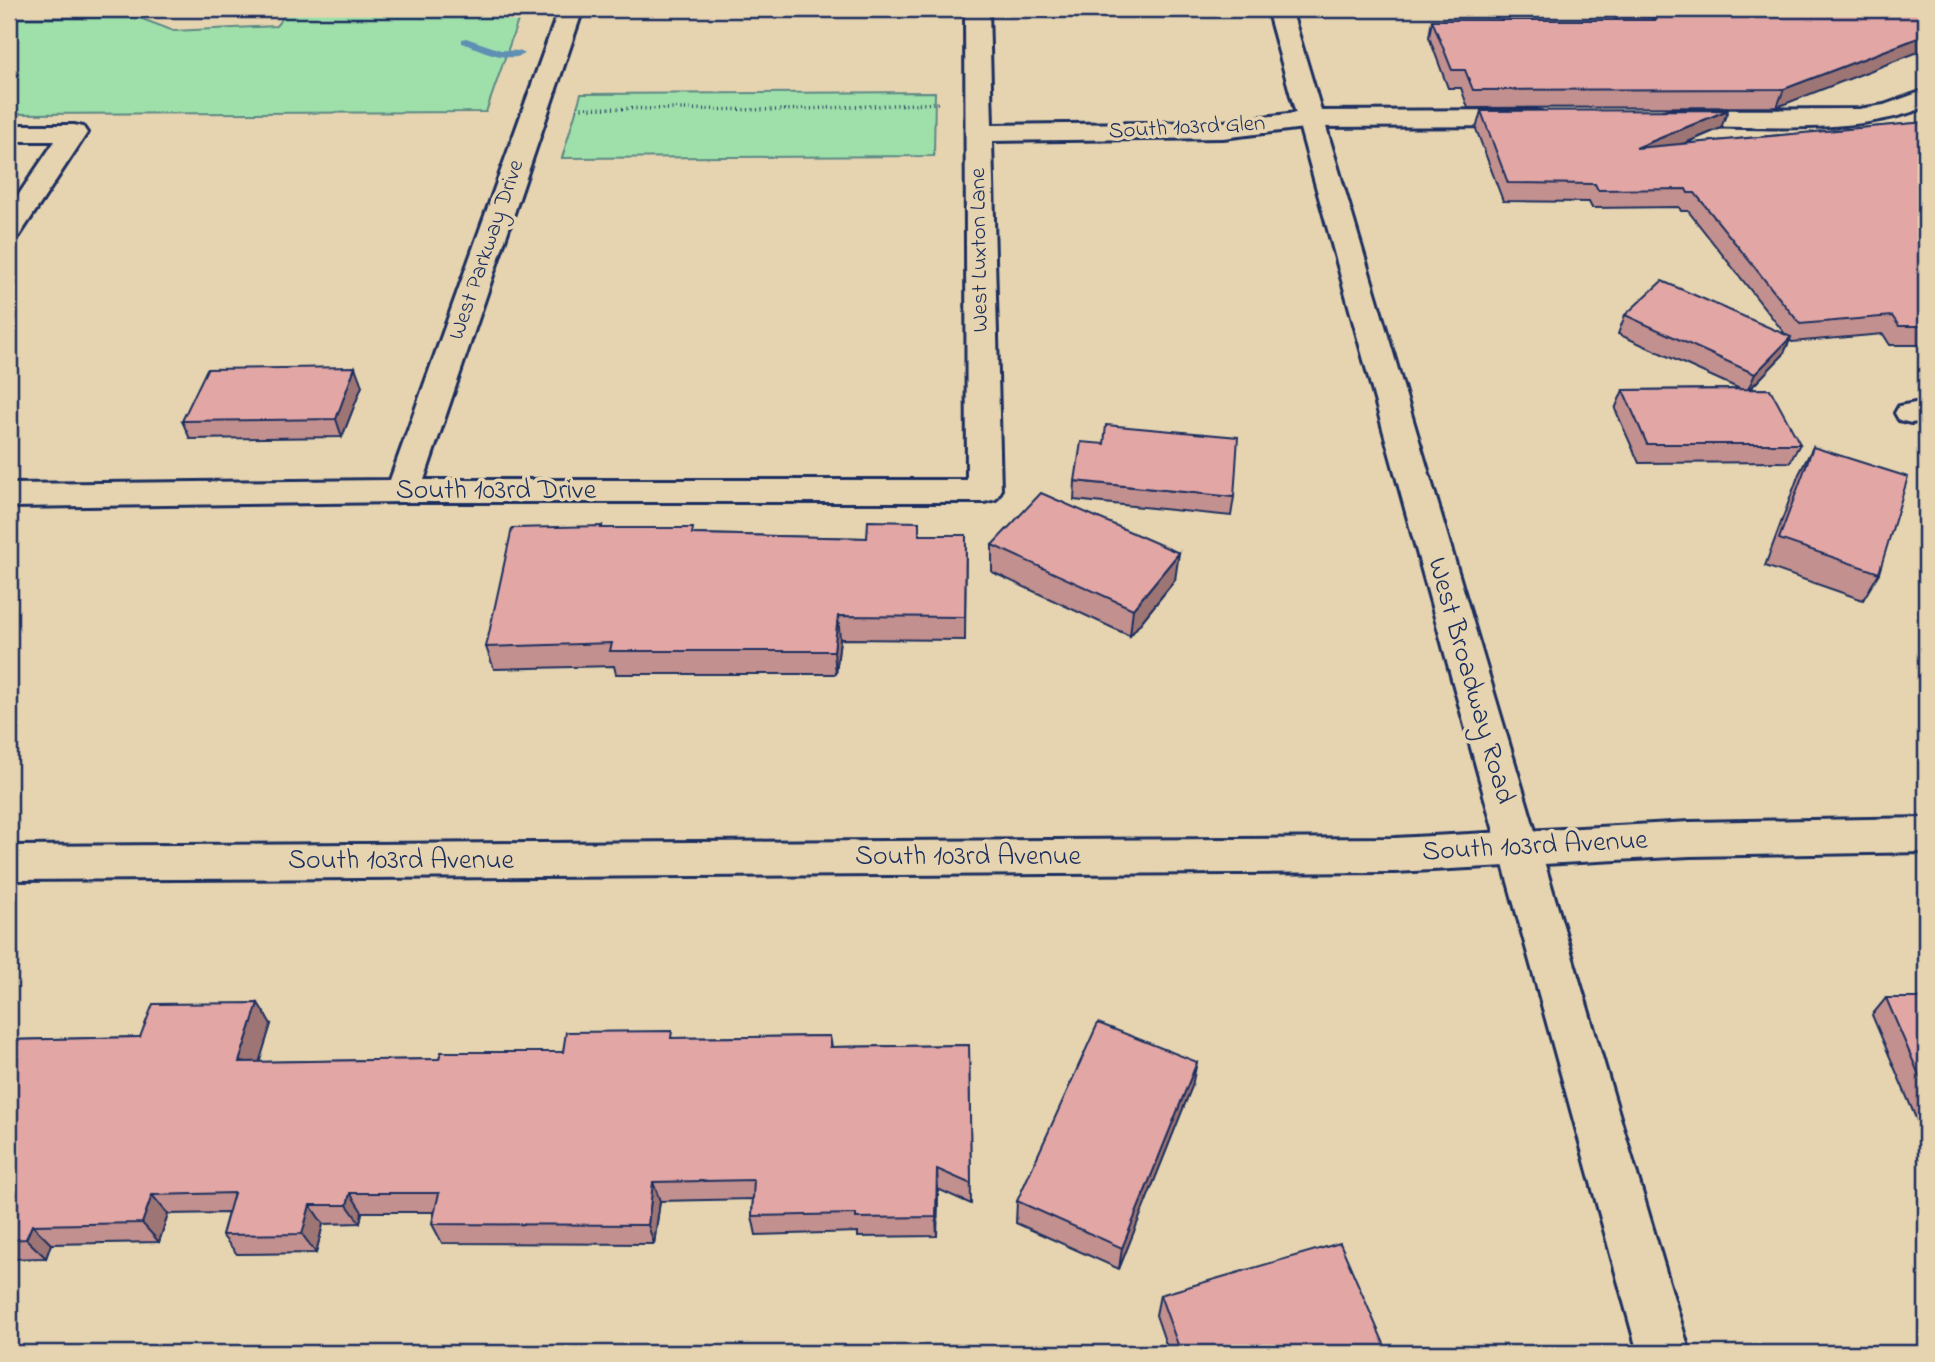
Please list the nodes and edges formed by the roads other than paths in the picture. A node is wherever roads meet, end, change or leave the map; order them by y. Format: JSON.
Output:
{"nodes":[{"id":1,"x":572,"y":9,"type":"edge"},
{"id":2,"x":976,"y":9,"type":"edge"},
{"id":3,"x":1279,"y":9,"type":"edge"},
{"id":4,"x":1926,"y":98,"type":"edge"},
{"id":5,"x":1032,"y":107,"type":"dead end"},
{"id":6,"x":985,"y":108,"type":"junction"},
{"id":7,"x":1554,"y":118,"type":"edge"},
{"id":8,"x":1651,"y":118,"type":"edge"},
{"id":9,"x":1312,"y":119,"type":"junction"},
{"id":10,"x":9,"y":133,"type":"edge"},
{"id":11,"x":9,"y":230,"type":"edge"},
{"id":12,"x":403,"y":491,"type":"junction"},
{"id":13,"x":984,"y":491,"type":"joint"},
{"id":14,"x":9,"y":496,"type":"edge"},
{"id":15,"x":1926,"y":835,"type":"edge"},
{"id":16,"x":1518,"y":848,"type":"junction"},
{"id":17,"x":9,"y":863,"type":"edge"},
{"id":18,"x":1664,"y":1353,"type":"edge"}],
"edges":[{"from":1,"to":12,"type":"street","name":"West Parkway Drive"},
{"from":2,"to":6,"type":"street","name":"West Luxton Lane"},
{"from":3,"to":9,"type":"street","name":"West Broadway Road"},
{"from":4,"to":8,"type":"street"},
{"from":5,"to":9,"type":"street","name":"South 103rd Glen"},
{"from":6,"to":9,"type":"street","name":"South 103rd Glen"},
{"from":6,"to":13,"type":"street","name":"West Luxton Lane"},
{"from":7,"to":9,"type":"street"},
{"from":9,"to":16,"type":"street","name":"West Broadway Road"},
{"from":10,"to":11,"type":"street"},
{"from":12,"to":13,"type":"street","name":"South 103rd Drive"},
{"from":12,"to":14,"type":"street","name":"South 103rd Drive"},
{"from":15,"to":16,"type":"street","name":"South 103rd Avenue"},
{"from":16,"to":17,"type":"street","name":"South 103rd Avenue"},
{"from":16,"to":18,"type":"street","name":"West Broadway Road"}]}
